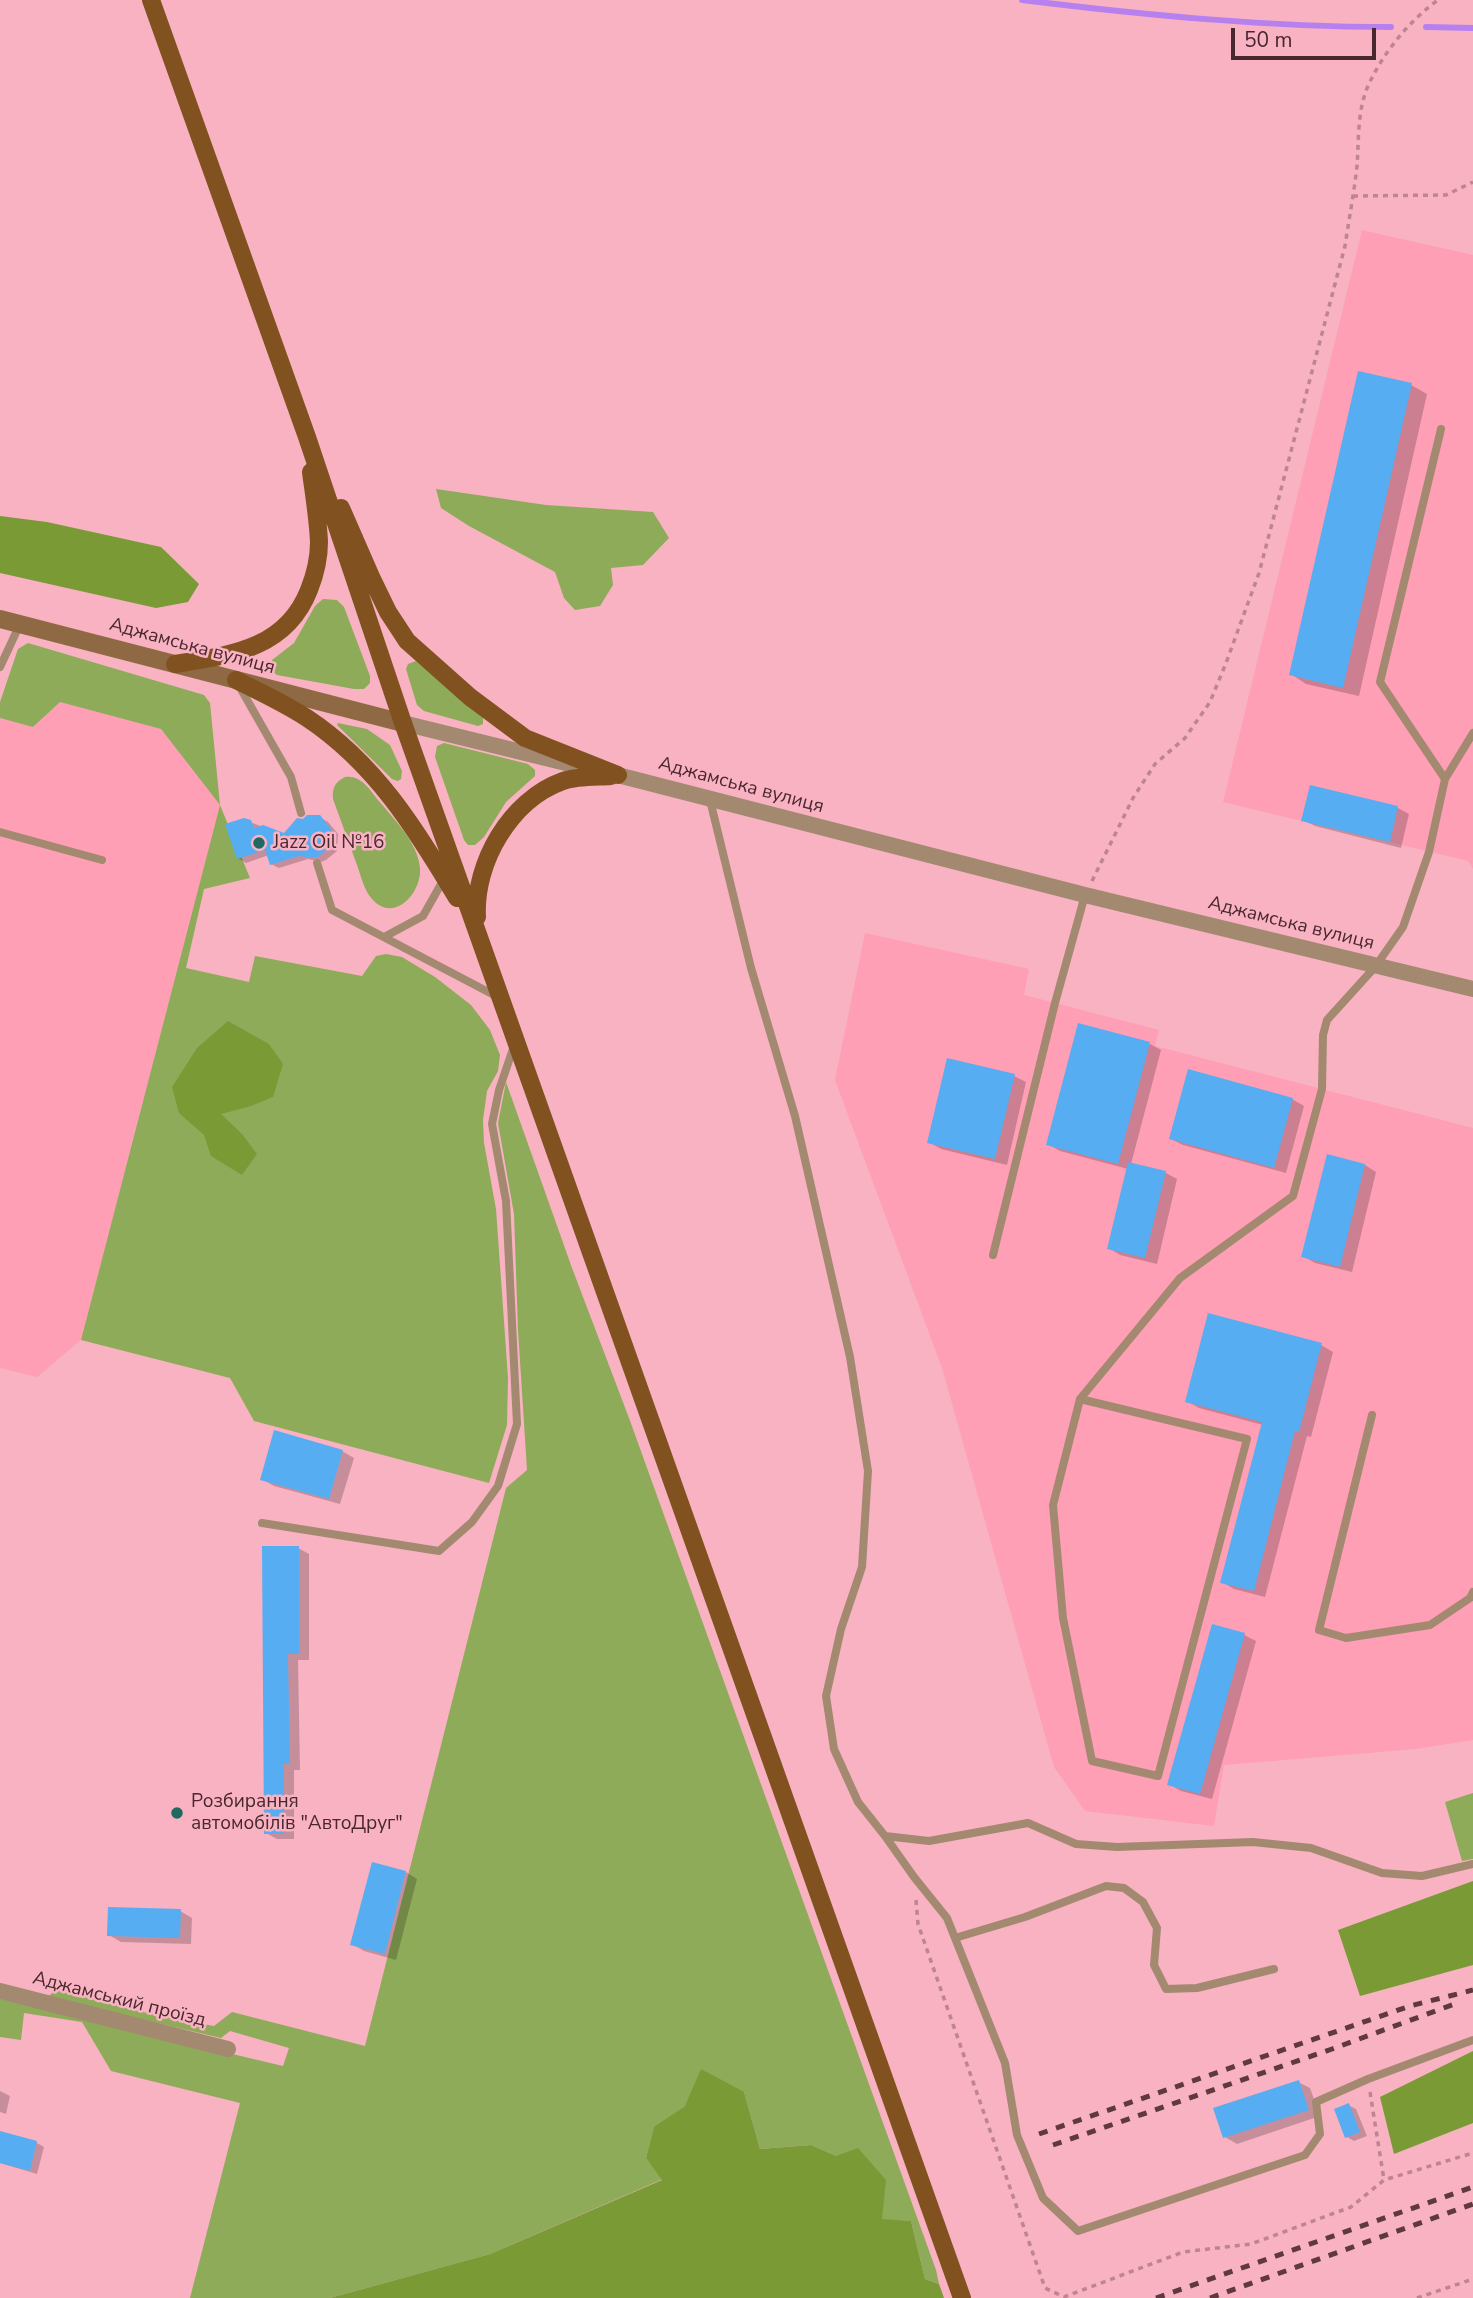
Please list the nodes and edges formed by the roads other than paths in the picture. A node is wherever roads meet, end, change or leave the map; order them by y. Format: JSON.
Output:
{"nodes":[{"id":1,"x":150,"y":0,"type":"edge"},
{"id":2,"x":1441,"y":429,"type":"dead end"},
{"id":3,"x":307,"y":438,"type":"junction"},
{"id":4,"x":0,"y":619,"type":"edge"},
{"id":5,"x":20,"y":624,"type":"junction"},
{"id":6,"x":176,"y":664,"type":"junction"},
{"id":7,"x":0,"y":667,"type":"edge"},
{"id":8,"x":236,"y":680,"type":"junction"},
{"id":9,"x":402,"y":723,"type":"junction"},
{"id":10,"x":1473,"y":733,"type":"edge"},
{"id":11,"x":618,"y":775,"type":"junction"},
{"id":12,"x":1445,"y":779,"type":"junction"},
{"id":13,"x":710,"y":800,"type":"junction"},
{"id":14,"x":301,"y":813,"type":"dead end"},
{"id":15,"x":0,"y":832,"type":"edge"},
{"id":16,"x":102,"y":860,"type":"dead end"},
{"id":17,"x":317,"y":863,"type":"dead end"},
{"id":18,"x":445,"y":877,"type":"junction"},
{"id":19,"x":1085,"y":895,"type":"junction"},
{"id":20,"x":477,"y":930,"type":"junction"},
{"id":21,"x":386,"y":936,"type":"junction"},
{"id":22,"x":1375,"y":967,"type":"junction"},
{"id":23,"x":1473,"y":989,"type":"edge"},
{"id":24,"x":502,"y":999,"type":"junction"},
{"id":25,"x":516,"y":1040,"type":"junction"},
{"id":26,"x":993,"y":1255,"type":"dead end"},
{"id":27,"x":1080,"y":1399,"type":"junction"},
{"id":28,"x":1372,"y":1415,"type":"dead end"},
{"id":29,"x":262,"y":1523,"type":"dead end"},
{"id":30,"x":1473,"y":1592,"type":"edge"},
{"id":31,"x":885,"y":1836,"type":"junction"},
{"id":32,"x":1473,"y":1864,"type":"edge"},
{"id":33,"x":955,"y":1937,"type":"junction"},
{"id":34,"x":1274,"y":1969,"type":"dead end"},
{"id":35,"x":0,"y":1991,"type":"edge"},
{"id":36,"x":1473,"y":2040,"type":"edge"},
{"id":37,"x":228,"y":2049,"type":"dead end"},
{"id":38,"x":962,"y":2298,"type":"edge"}],
"edges":[{"from":1,"to":3,"type":"main road"},
{"from":2,"to":12,"type":"lane"},
{"from":3,"to":6,"type":"main road"},
{"from":3,"to":9,"type":"main road"},
{"from":3,"to":11,"type":"main road"},
{"from":4,"to":5,"type":"main road","name":"Аджамська вулиця"},
{"from":5,"to":6,"type":"main road","name":"Аджамська вулиця"},
{"from":5,"to":7,"type":"lane"},
{"from":6,"to":8,"type":"main road","name":"Аджамська вулиця"},
{"from":8,"to":9,"type":"main road","name":"Аджамська вулиця"},
{"from":8,"to":14,"type":"lane"},
{"from":8,"to":18,"type":"main road"},
{"from":9,"to":11,"type":"street","name":"Аджамська вулиця"},
{"from":9,"to":20,"type":"main road"},
{"from":10,"to":12,"type":"lane"},
{"from":11,"to":13,"type":"street","name":"Аджамська вулиця"},
{"from":11,"to":20,"type":"main road"},
{"from":12,"to":22,"type":"lane"},
{"from":13,"to":19,"type":"street","name":"Аджамська вулиця"},
{"from":13,"to":31,"type":"lane"},
{"from":15,"to":16,"type":"lane"},
{"from":17,"to":21,"type":"lane"},
{"from":18,"to":20,"type":"main road"},
{"from":18,"to":21,"type":"lane"},
{"from":19,"to":22,"type":"street","name":"Аджамська вулиця"},
{"from":19,"to":26,"type":"lane"},
{"from":20,"to":24,"type":"main road"},
{"from":21,"to":24,"type":"lane"},
{"from":22,"to":23,"type":"street","name":"Аджамська вулиця"},
{"from":22,"to":27,"type":"lane"},
{"from":24,"to":25,"type":"main road"},
{"from":25,"to":29,"type":"lane"},
{"from":25,"to":38,"type":"main road"},
{"from":27,"to":27,"type":"lane"},
{"from":28,"to":30,"type":"lane"},
{"from":31,"to":32,"type":"lane"},
{"from":31,"to":33,"type":"lane"},
{"from":33,"to":34,"type":"lane"},
{"from":33,"to":36,"type":"lane"},
{"from":35,"to":37,"type":"street","name":"Аджамський проїзд"}]}
